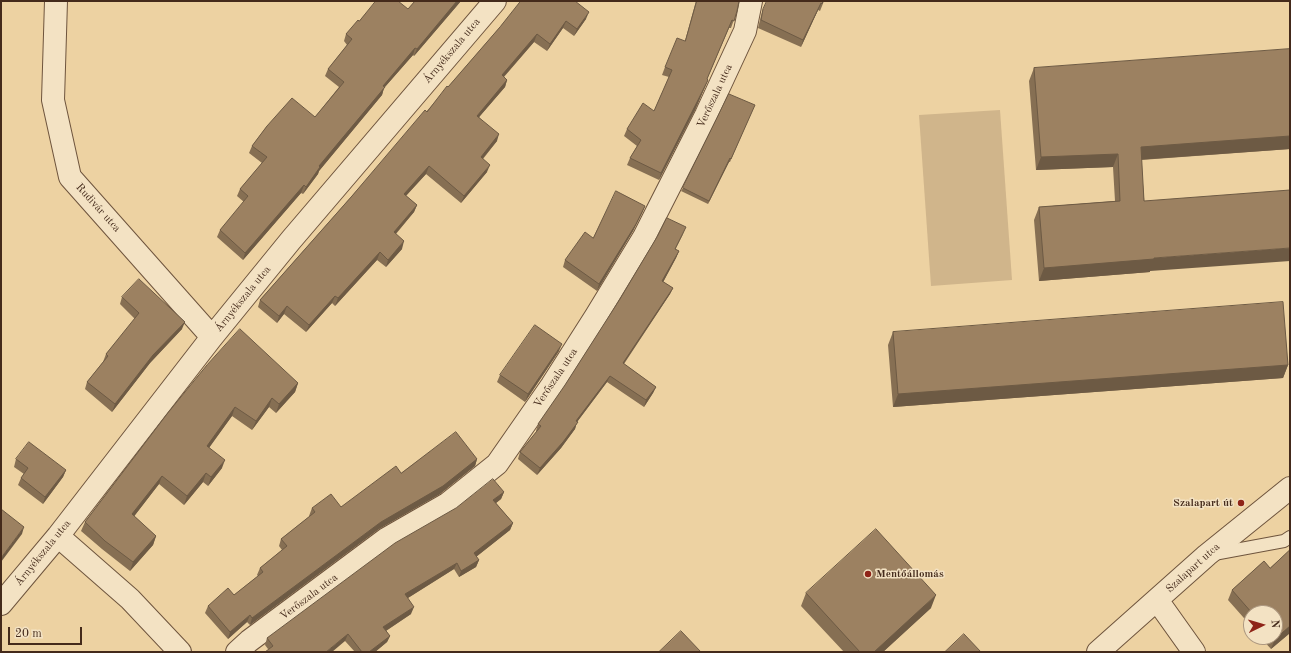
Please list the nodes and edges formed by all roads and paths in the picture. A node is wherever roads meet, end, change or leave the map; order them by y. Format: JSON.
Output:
{"nodes":[{"id":1,"x":56,"y":1,"type":"edge"},
{"id":2,"x":495,"y":1,"type":"edge"},
{"id":3,"x":751,"y":1,"type":"edge"},
{"id":4,"x":212,"y":337,"type":"junction"},
{"id":5,"x":1290,"y":488,"type":"edge"},
{"id":6,"x":58,"y":536,"type":"junction"},
{"id":7,"x":1290,"y":537,"type":"edge"},
{"id":8,"x":1207,"y":555,"type":"junction"},
{"id":9,"x":1157,"y":600,"type":"junction"},
{"id":10,"x":1,"y":604,"type":"edge"},
{"id":11,"x":180,"y":652,"type":"edge"},
{"id":12,"x":237,"y":652,"type":"edge"},
{"id":13,"x":1098,"y":652,"type":"edge"},
{"id":14,"x":1194,"y":652,"type":"edge"}],
"edges":[{"from":1,"to":4,"type":"street","name":"Rudivár utca"},
{"from":2,"to":4,"type":"street","name":"Árnyékszala utca"},
{"from":3,"to":12,"type":"street","name":"Verőszala utca"},
{"from":4,"to":6,"type":"street","name":"Árnyékszala utca"},
{"from":5,"to":8,"type":"street","name":"Szalapart utca"},
{"from":6,"to":10,"type":"street","name":"Árnyékszala utca"},
{"from":6,"to":11,"type":"street"},
{"from":7,"to":8,"type":"lane"},
{"from":8,"to":9,"type":"street","name":"Szalapart utca"},
{"from":9,"to":13,"type":"street","name":"Szalapart utca"},
{"from":9,"to":14,"type":"street"}]}
